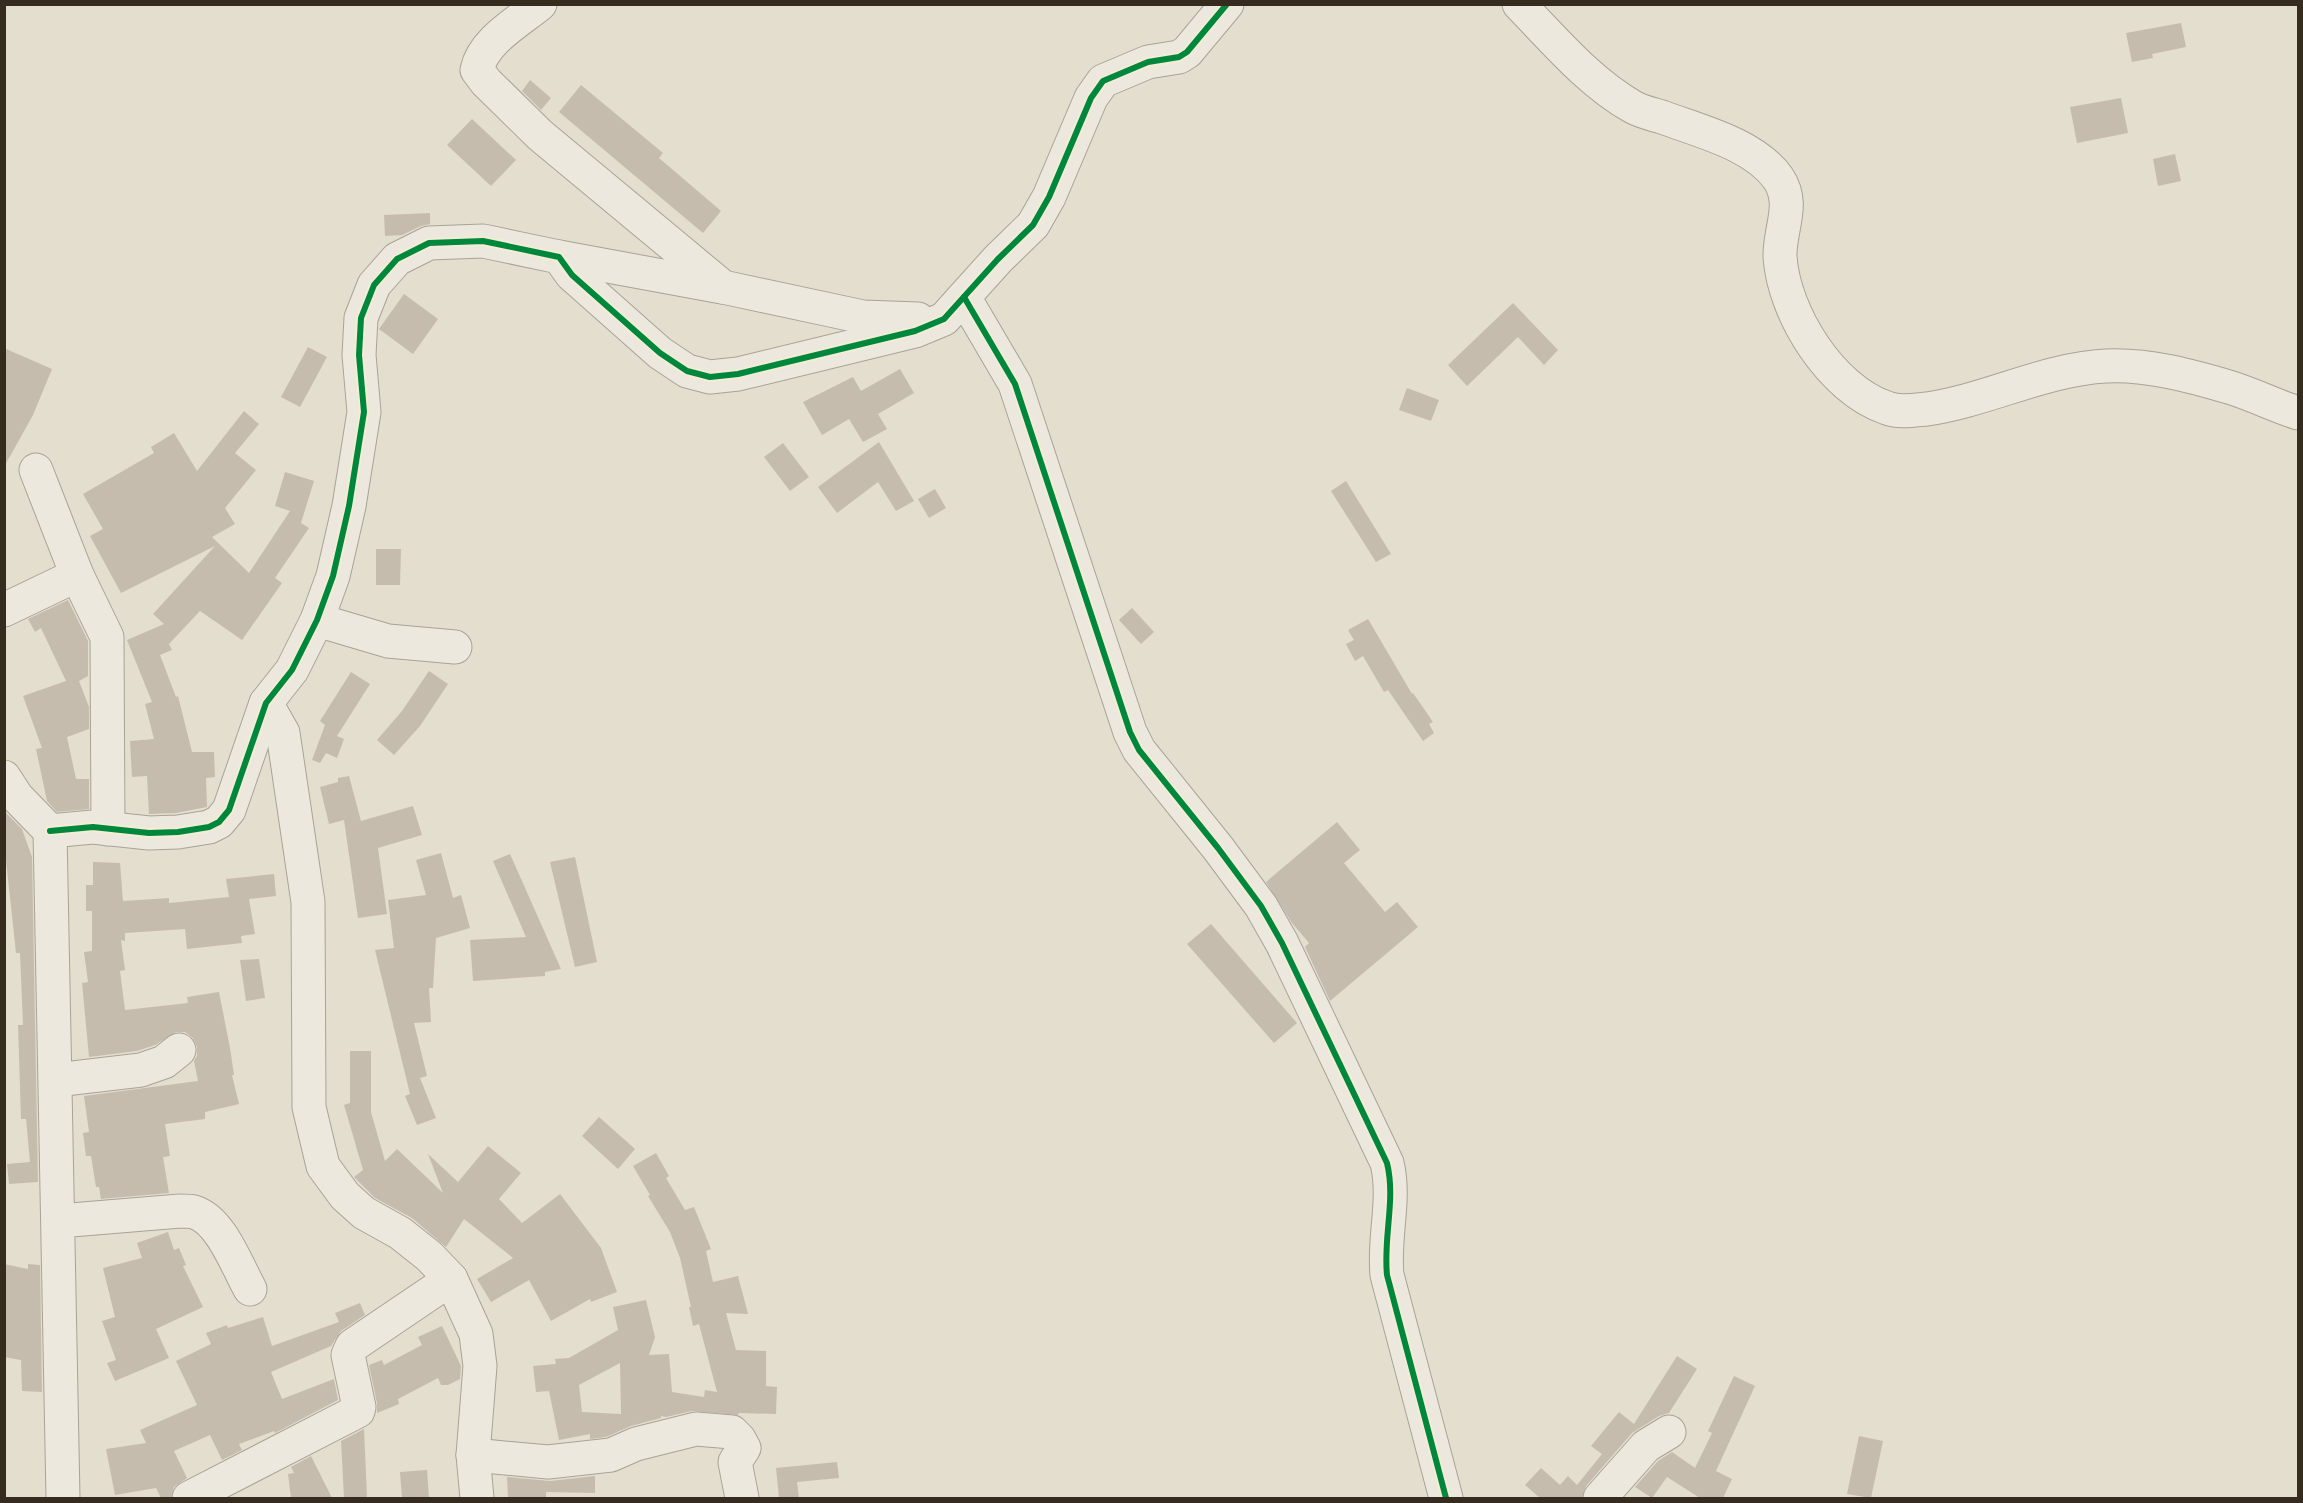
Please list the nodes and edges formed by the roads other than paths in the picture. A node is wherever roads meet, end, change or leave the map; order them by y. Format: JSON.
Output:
{"nodes":[{"id":1,"x":540,"y":4,"type":"edge"},
{"id":2,"x":1227,"y":4,"type":"edge"},
{"id":3,"x":1519,"y":4,"type":"edge"},
{"id":4,"x":559,"y":257,"type":"junction"},
{"id":5,"x":723,"y":287,"type":"junction"},
{"id":6,"x":954,"y":308,"type":"junction"},
{"id":7,"x":2298,"y":413,"type":"edge"},
{"id":8,"x":36,"y":470,"type":"dead end"},
{"id":9,"x":77,"y":575,"type":"junction"},
{"id":10,"x":4,"y":610,"type":"edge"},
{"id":11,"x":317,"y":620,"type":"junction"},
{"id":12,"x":455,"y":647,"type":"dead end"},
{"id":13,"x":266,"y":703,"type":"junction"},
{"id":14,"x":4,"y":777,"type":"edge"},
{"id":15,"x":108,"y":828,"type":"junction"},
{"id":16,"x":50,"y":831,"type":"junction"},
{"id":17,"x":179,"y":1050,"type":"dead end"},
{"id":18,"x":56,"y":1080,"type":"junction"},
{"id":19,"x":59,"y":1221,"type":"junction"},
{"id":20,"x":451,"y":1279,"type":"junction"},
{"id":21,"x":250,"y":1288,"type":"dead end"},
{"id":22,"x":1669,"y":1432,"type":"dead end"},
{"id":23,"x":473,"y":1455,"type":"junction"},
{"id":24,"x":63,"y":1498,"type":"edge"},
{"id":25,"x":189,"y":1498,"type":"edge"},
{"id":26,"x":477,"y":1498,"type":"edge"},
{"id":27,"x":742,"y":1498,"type":"edge"},
{"id":28,"x":1446,"y":1498,"type":"edge"},
{"id":29,"x":1600,"y":1498,"type":"edge"}],
"edges":[{"from":1,"to":5,"type":"street"},
{"from":2,"to":6,"type":"street"},
{"from":3,"to":7,"type":"street"},
{"from":4,"to":5,"type":"street"},
{"from":4,"to":6,"type":"street"},
{"from":4,"to":11,"type":"street"},
{"from":5,"to":6,"type":"street"},
{"from":6,"to":28,"type":"street"},
{"from":8,"to":9,"type":"street"},
{"from":9,"to":10,"type":"street"},
{"from":9,"to":15,"type":"street"},
{"from":11,"to":12,"type":"street"},
{"from":11,"to":13,"type":"street"},
{"from":13,"to":15,"type":"street"},
{"from":13,"to":20,"type":"street"},
{"from":14,"to":16,"type":"street"},
{"from":15,"to":16,"type":"street"},
{"from":16,"to":18,"type":"street"},
{"from":17,"to":18,"type":"street"},
{"from":18,"to":19,"type":"street"},
{"from":19,"to":21,"type":"street"},
{"from":19,"to":24,"type":"street"},
{"from":20,"to":23,"type":"street"},
{"from":20,"to":25,"type":"street"},
{"from":22,"to":29,"type":"street"},
{"from":23,"to":26,"type":"street"},
{"from":23,"to":27,"type":"street"}]}
